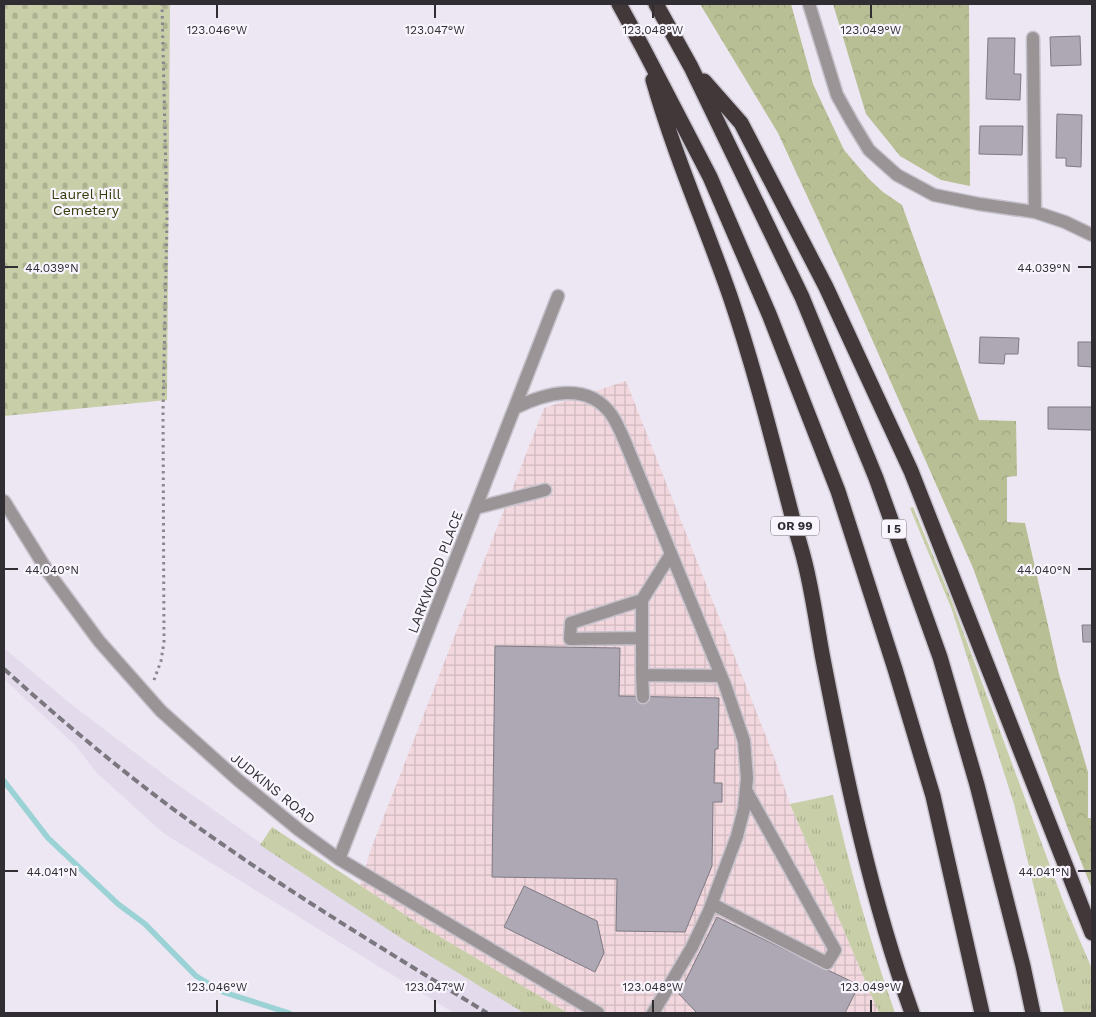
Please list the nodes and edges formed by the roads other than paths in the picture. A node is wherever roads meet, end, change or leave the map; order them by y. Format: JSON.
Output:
{"nodes":[{"id":1,"x":619,"y":4,"type":"edge"},
{"id":2,"x":656,"y":4,"type":"edge"},
{"id":3,"x":809,"y":4,"type":"edge"},
{"id":4,"x":1033,"y":38,"type":"dead end"},
{"id":5,"x":643,"y":48,"type":"junction"},
{"id":6,"x":691,"y":67,"type":"junction"},
{"id":7,"x":1035,"y":212,"type":"junction"},
{"id":8,"x":1092,"y":234,"type":"edge"},
{"id":9,"x":558,"y":296,"type":"dead end"},
{"id":10,"x":515,"y":408,"type":"junction"},
{"id":11,"x":545,"y":490,"type":"dead end"},
{"id":12,"x":4,"y":501,"type":"edge"},
{"id":13,"x":476,"y":508,"type":"junction"},
{"id":14,"x":672,"y":554,"type":"junction"},
{"id":15,"x":642,"y":600,"type":"junction"},
{"id":16,"x":642,"y":638,"type":"junction"},
{"id":17,"x":642,"y":675,"type":"junction"},
{"id":18,"x":721,"y":676,"type":"junction"},
{"id":19,"x":642,"y":697,"type":"dead end"},
{"id":20,"x":747,"y":792,"type":"junction"},
{"id":21,"x":339,"y":859,"type":"junction"},
{"id":22,"x":712,"y":904,"type":"junction"},
{"id":23,"x":1092,"y":933,"type":"edge"},
{"id":24,"x":598,"y":1013,"type":"edge"},
{"id":25,"x":653,"y":1013,"type":"edge"},
{"id":26,"x":912,"y":1013,"type":"edge"},
{"id":27,"x":982,"y":1013,"type":"edge"},
{"id":28,"x":1033,"y":1013,"type":"edge"}],
"edges":[{"from":1,"to":5,"type":"highway"},
{"from":2,"to":6,"type":"highway","number":"I 5"},
{"from":3,"to":7,"type":"street"},
{"from":4,"to":7,"type":"street"},
{"from":5,"to":26,"type":"highway","number":"OR 99"},
{"from":5,"to":27,"type":"highway"},
{"from":6,"to":23,"type":"highway"},
{"from":6,"to":28,"type":"highway","number":"I 5"},
{"from":7,"to":8,"type":"street"},
{"from":9,"to":10,"type":"street","name":"LARKWOOD PLACE"},
{"from":10,"to":13,"type":"street","name":"LARKWOOD PLACE"},
{"from":10,"to":14,"type":"street"},
{"from":11,"to":13,"type":"street"},
{"from":12,"to":21,"type":"street","name":"JUDKINS ROAD"},
{"from":13,"to":21,"type":"street","name":"LARKWOOD PLACE"},
{"from":14,"to":15,"type":"street"},
{"from":14,"to":18,"type":"street"},
{"from":15,"to":16,"type":"street"},
{"from":15,"to":16,"type":"street"},
{"from":16,"to":17,"type":"street"},
{"from":17,"to":18,"type":"street"},
{"from":17,"to":19,"type":"street"},
{"from":18,"to":20,"type":"street"},
{"from":20,"to":22,"type":"street"},
{"from":20,"to":22,"type":"street"},
{"from":21,"to":24,"type":"street","name":"JUDKINS ROAD"},
{"from":22,"to":25,"type":"street"}]}
